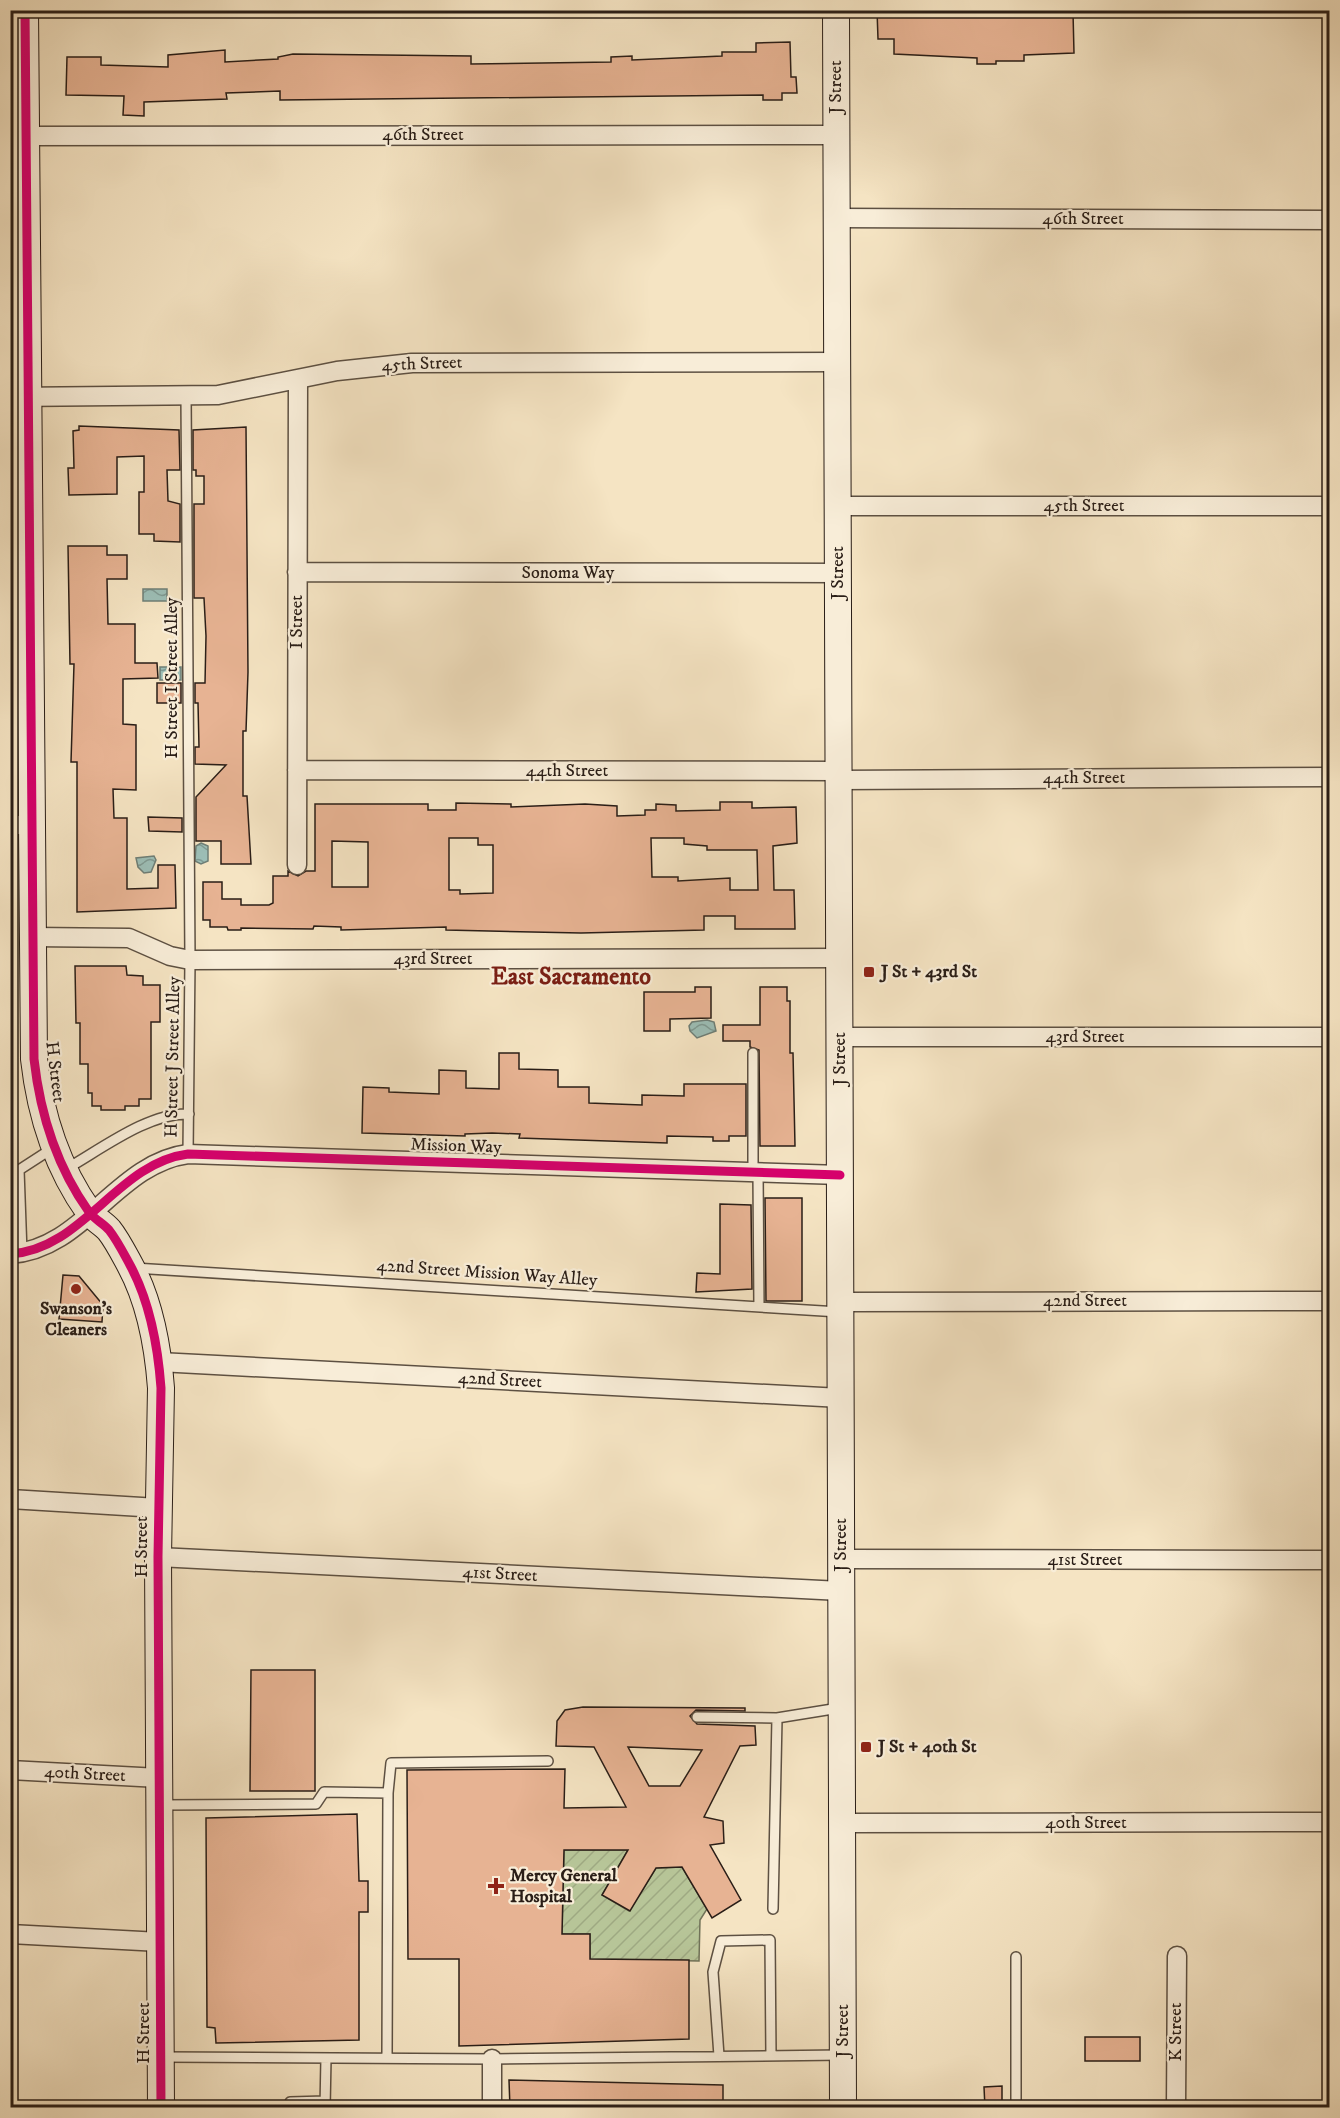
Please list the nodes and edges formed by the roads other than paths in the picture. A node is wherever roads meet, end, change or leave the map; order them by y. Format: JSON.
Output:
{"nodes":[{"id":1,"x":836,"y":10,"type":"edge"},
{"id":2,"x":23,"y":25,"type":"edge"},
{"id":3,"x":836,"y":135,"type":"junction"},
{"id":4,"x":19,"y":136,"type":"edge"},
{"id":5,"x":837,"y":218,"type":"junction"},
{"id":6,"x":1329,"y":220,"type":"edge"},
{"id":7,"x":837,"y":362,"type":"junction"},
{"id":8,"x":298,"y":379,"type":"junction"},
{"id":9,"x":186,"y":396,"type":"junction"},
{"id":10,"x":20,"y":397,"type":"edge"},
{"id":11,"x":838,"y":506,"type":"junction"},
{"id":12,"x":1329,"y":506,"type":"edge"},
{"id":13,"x":297,"y":572,"type":"junction"},
{"id":14,"x":838,"y":573,"type":"junction"},
{"id":15,"x":297,"y":770,"type":"junction"},
{"id":16,"x":838,"y":775,"type":"junction"},
{"id":17,"x":1329,"y":777,"type":"edge"},
{"id":18,"x":21,"y":825,"type":"edge"},
{"id":19,"x":297,"y":866,"type":"dead end"},
{"id":20,"x":32,"y":937,"type":"junction"},
{"id":21,"x":839,"y":958,"type":"junction"},
{"id":22,"x":190,"y":960,"type":"junction"},
{"id":23,"x":1329,"y":1036,"type":"edge"},
{"id":24,"x":840,"y":1037,"type":"junction"},
{"id":25,"x":753,"y":1053,"type":"dead end"},
{"id":26,"x":189,"y":1114,"type":"junction"},
{"id":27,"x":188,"y":1154,"type":"junction"},
{"id":28,"x":59,"y":1159,"type":"junction"},
{"id":29,"x":755,"y":1172,"type":"junction"},
{"id":30,"x":840,"y":1175,"type":"junction"},
{"id":31,"x":90,"y":1214,"type":"junction"},
{"id":32,"x":16,"y":1254,"type":"edge"},
{"id":33,"x":132,"y":1268,"type":"junction"},
{"id":34,"x":1329,"y":1301,"type":"edge"},
{"id":35,"x":759,"y":1307,"type":"junction"},
{"id":36,"x":841,"y":1307,"type":"junction"},
{"id":37,"x":159,"y":1362,"type":"junction"},
{"id":38,"x":841,"y":1398,"type":"junction"},
{"id":39,"x":10,"y":1499,"type":"edge"},
{"id":40,"x":158,"y":1508,"type":"junction"},
{"id":41,"x":158,"y":1557,"type":"junction"},
{"id":42,"x":841,"y":1559,"type":"junction"},
{"id":43,"x":1329,"y":1560,"type":"edge"},
{"id":44,"x":842,"y":1591,"type":"junction"},
{"id":45,"x":842,"y":1707,"type":"junction"},
{"id":46,"x":697,"y":1717,"type":"dead end"},
{"id":47,"x":777,"y":1718,"type":"junction"},
{"id":48,"x":548,"y":1761,"type":"dead end"},
{"id":49,"x":10,"y":1770,"type":"edge"},
{"id":50,"x":159,"y":1778,"type":"junction"},
{"id":51,"x":388,"y":1793,"type":"junction"},
{"id":52,"x":159,"y":1804,"type":"junction"},
{"id":53,"x":1329,"y":1822,"type":"edge"},
{"id":54,"x":842,"y":1823,"type":"junction"},
{"id":55,"x":773,"y":1909,"type":"dead end"},
{"id":56,"x":10,"y":1934,"type":"edge"},
{"id":57,"x":160,"y":1942,"type":"junction"},
{"id":58,"x":1177,"y":1956,"type":"dead end"},
{"id":59,"x":1016,"y":1957,"type":"dead end"},
{"id":60,"x":843,"y":2055,"type":"junction"},
{"id":61,"x":719,"y":2056,"type":"junction"},
{"id":62,"x":771,"y":2056,"type":"junction"},
{"id":63,"x":160,"y":2057,"type":"junction"},
{"id":64,"x":326,"y":2058,"type":"junction"},
{"id":65,"x":387,"y":2058,"type":"junction"},
{"id":66,"x":492,"y":2059,"type":"junction"},
{"id":67,"x":290,"y":2102,"type":"dead end"},
{"id":68,"x":325,"y":2104,"type":"edge"},
{"id":69,"x":1176,"y":2107,"type":"edge"},
{"id":70,"x":1329,"y":2107,"type":"edge"},
{"id":71,"x":161,"y":2108,"type":"edge"},
{"id":72,"x":492,"y":2108,"type":"edge"},
{"id":73,"x":843,"y":2108,"type":"edge"},
{"id":74,"x":1016,"y":2108,"type":"edge"}],
"edges":[{"from":1,"to":3,"type":"main road","name":"J Street"},
{"from":2,"to":4,"type":"main road","name":"H Street"},
{"from":3,"to":4,"type":"street","name":"46th Street"},
{"from":3,"to":5,"type":"main road","name":"J Street"},
{"from":4,"to":10,"type":"main road","name":"H Street"},
{"from":5,"to":6,"type":"street","name":"46th Street"},
{"from":5,"to":7,"type":"main road","name":"J Street"},
{"from":7,"to":8,"type":"street","name":"45th Street"},
{"from":7,"to":11,"type":"main road","name":"J Street"},
{"from":8,"to":9,"type":"street","name":"45th Street"},
{"from":8,"to":13,"type":"street","name":"I Street"},
{"from":9,"to":10,"type":"street","name":"45th Street"},
{"from":9,"to":22,"type":"lane","name":"H Street I Street Alley"},
{"from":10,"to":18,"type":"main road","name":"H Street"},
{"from":11,"to":12,"type":"street","name":"45th Street"},
{"from":11,"to":14,"type":"main road","name":"J Street"},
{"from":13,"to":14,"type":"street","name":"Sonoma Way"},
{"from":13,"to":15,"type":"street","name":"I Street"},
{"from":14,"to":16,"type":"main road","name":"J Street"},
{"from":15,"to":16,"type":"street","name":"44th Street"},
{"from":15,"to":19,"type":"street","name":"I Street"},
{"from":16,"to":17,"type":"street","name":"44th Street"},
{"from":16,"to":21,"type":"main road","name":"J Street"},
{"from":18,"to":20,"type":"main road","name":"H Street"},
{"from":20,"to":22,"type":"street","name":"43rd Street"},
{"from":20,"to":28,"type":"main road","name":"H Street"},
{"from":21,"to":22,"type":"street","name":"43rd Street"},
{"from":21,"to":24,"type":"main road","name":"J Street"},
{"from":22,"to":26,"type":"lane","name":"H Street J Street Alley"},
{"from":23,"to":24,"type":"street","name":"43rd Street"},
{"from":24,"to":30,"type":"main road","name":"J Street"},
{"from":25,"to":29,"type":"lane"},
{"from":26,"to":27,"type":"lane","name":"H Street J Street Alley"},
{"from":26,"to":28,"type":"lane"},
{"from":27,"to":29,"type":"street","name":"Mission Way"},
{"from":27,"to":31,"type":"street","name":"Mission Way"},
{"from":28,"to":31,"type":"main road","name":"H Street"},
{"from":28,"to":32,"type":"lane"},
{"from":29,"to":30,"type":"street","name":"Mission Way"},
{"from":29,"to":35,"type":"lane"},
{"from":30,"to":36,"type":"main road","name":"J Street"},
{"from":31,"to":32,"type":"street"},
{"from":31,"to":33,"type":"main road","name":"H Street"},
{"from":33,"to":35,"type":"lane","name":"42nd Street Mission Way Alley"},
{"from":33,"to":37,"type":"main road","name":"H Street"},
{"from":34,"to":36,"type":"street","name":"42nd Street"},
{"from":35,"to":36,"type":"lane","name":"42nd Street Mission Way Alley"},
{"from":36,"to":38,"type":"main road","name":"J Street"},
{"from":37,"to":38,"type":"street","name":"42nd Street"},
{"from":37,"to":40,"type":"main road","name":"H Street"},
{"from":38,"to":42,"type":"main road","name":"J Street"},
{"from":39,"to":40,"type":"street"},
{"from":40,"to":41,"type":"main road","name":"H Street"},
{"from":41,"to":44,"type":"street","name":"41st Street"},
{"from":41,"to":50,"type":"main road","name":"H Street"},
{"from":42,"to":43,"type":"street","name":"41st Street"},
{"from":42,"to":44,"type":"main road","name":"J Street"},
{"from":44,"to":45,"type":"main road","name":"J Street"},
{"from":45,"to":47,"type":"lane"},
{"from":45,"to":54,"type":"main road","name":"J Street"},
{"from":46,"to":47,"type":"lane"},
{"from":47,"to":55,"type":"lane"},
{"from":48,"to":51,"type":"lane"},
{"from":49,"to":50,"type":"street","name":"40th Street"},
{"from":50,"to":52,"type":"main road","name":"H Street"},
{"from":51,"to":52,"type":"lane"},
{"from":51,"to":65,"type":"lane"},
{"from":52,"to":57,"type":"main road","name":"H Street"},
{"from":53,"to":54,"type":"street","name":"40th Street"},
{"from":54,"to":60,"type":"main road","name":"J Street"},
{"from":56,"to":57,"type":"street"},
{"from":57,"to":63,"type":"main road","name":"H Street"},
{"from":58,"to":69,"type":"street","name":"K Street"},
{"from":59,"to":74,"type":"lane"},
{"from":60,"to":62,"type":"lane"},
{"from":60,"to":73,"type":"main road","name":"J Street"},
{"from":61,"to":62,"type":"lane"},
{"from":61,"to":62,"type":"lane"},
{"from":61,"to":66,"type":"lane"},
{"from":63,"to":64,"type":"lane"},
{"from":63,"to":71,"type":"main road","name":"H Street"},
{"from":64,"to":65,"type":"lane"},
{"from":64,"to":68,"type":"lane"},
{"from":65,"to":66,"type":"lane"},
{"from":66,"to":72,"type":"street"},
{"from":67,"to":68,"type":"lane"},
{"from":69,"to":70,"type":"lane"},
{"from":69,"to":74,"type":"lane"}]}
